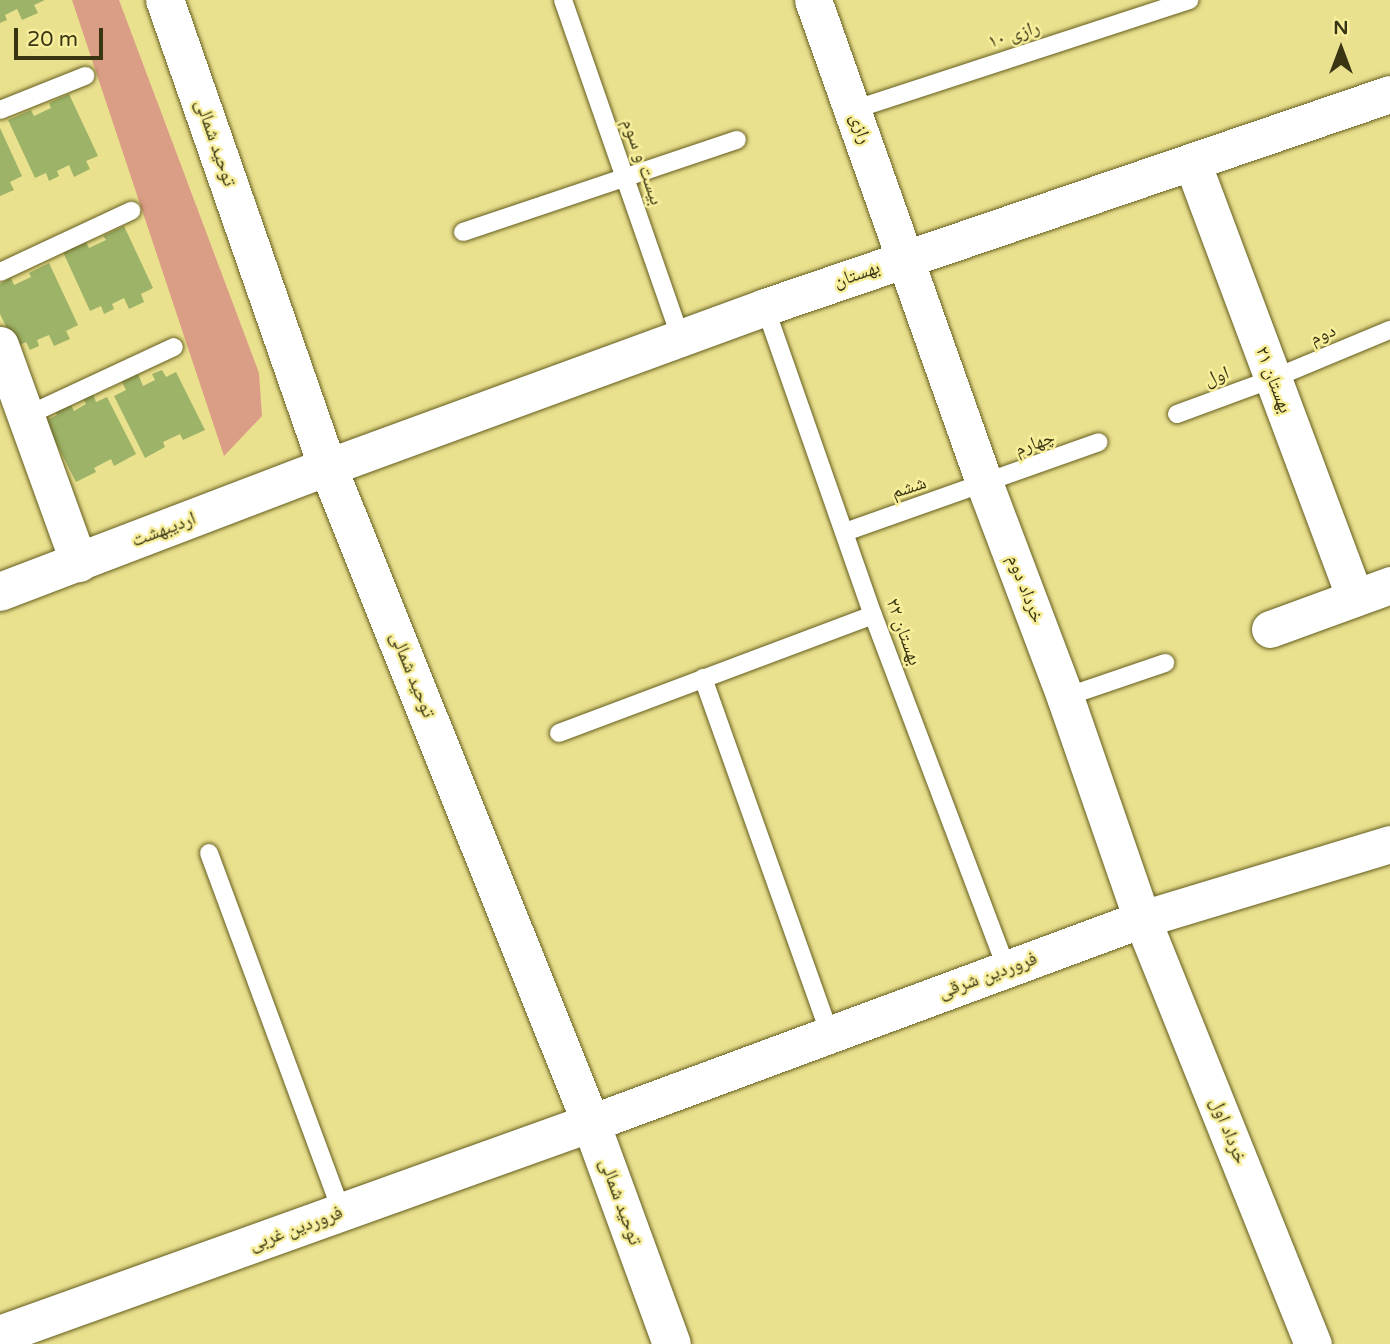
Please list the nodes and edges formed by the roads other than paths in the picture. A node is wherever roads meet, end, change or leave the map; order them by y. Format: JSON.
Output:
{"nodes":[{"id":1,"x":165,"y":0,"type":"edge"},
{"id":2,"x":563,"y":0,"type":"edge"},
{"id":3,"x":813,"y":0,"type":"edge"},
{"id":4,"x":1189,"y":0,"type":"edge"},
{"id":5,"x":85,"y":76,"type":"dead end"},
{"id":6,"x":1390,"y":94,"type":"edge"},
{"id":7,"x":0,"y":110,"type":"edge"},
{"id":8,"x":853,"y":110,"type":"junction"},
{"id":9,"x":737,"y":140,"type":"dead end"},
{"id":10,"x":1192,"y":162,"type":"junction"},
{"id":11,"x":626,"y":179,"type":"junction"},
{"id":12,"x":131,"y":211,"type":"dead end"},
{"id":13,"x":463,"y":232,"type":"dead end"},
{"id":14,"x":904,"y":259,"type":"junction"},
{"id":15,"x":0,"y":272,"type":"edge"},
{"id":16,"x":765,"y":307,"type":"junction"},
{"id":17,"x":1390,"y":330,"type":"edge"},
{"id":18,"x":681,"y":338,"type":"junction"},
{"id":19,"x":0,"y":345,"type":"edge"},
{"id":20,"x":174,"y":347,"type":"dead end"},
{"id":21,"x":1272,"y":379,"type":"junction"},
{"id":22,"x":1177,"y":414,"type":"dead end"},
{"id":23,"x":26,"y":416,"type":"junction"},
{"id":24,"x":1099,"y":442,"type":"dead end"},
{"id":25,"x":328,"y":467,"type":"junction"},
{"id":26,"x":985,"y":485,"type":"junction"},
{"id":27,"x":845,"y":532,"type":"junction"},
{"id":28,"x":79,"y":563,"type":"junction"},
{"id":29,"x":1390,"y":585,"type":"edge"},
{"id":30,"x":0,"y":592,"type":"edge"},
{"id":31,"x":1355,"y":598,"type":"junction"},
{"id":32,"x":873,"y":615,"type":"junction"},
{"id":33,"x":1270,"y":629,"type":"dead end"},
{"id":34,"x":1164,"y":663,"type":"dead end"},
{"id":35,"x":703,"y":678,"type":"junction"},
{"id":36,"x":1065,"y":697,"type":"junction"},
{"id":37,"x":559,"y":733,"type":"dead end"},
{"id":38,"x":1390,"y":844,"type":"edge"},
{"id":39,"x":209,"y":853,"type":"dead end"},
{"id":40,"x":1142,"y":919,"type":"junction"},
{"id":41,"x":1007,"y":969,"type":"junction"},
{"id":42,"x":830,"y":1035,"type":"junction"},
{"id":43,"x":591,"y":1123,"type":"junction"},
{"id":44,"x":342,"y":1212,"type":"junction"},
{"id":45,"x":0,"y":1335,"type":"edge"},
{"id":46,"x":672,"y":1344,"type":"edge"},
{"id":47,"x":1313,"y":1344,"type":"edge"}],
"edges":[{"from":1,"to":25,"type":"street","name":"توحید شمالی"},
{"from":2,"to":11,"type":"lane","name":"بیست و سوم"},
{"from":3,"to":8,"type":"street","name":"رازی"},
{"from":4,"to":8,"type":"lane","name":"رازی ۱۰"},
{"from":5,"to":7,"type":"lane"},
{"from":6,"to":10,"type":"street","name":"بهستان"},
{"from":8,"to":14,"type":"street","name":"رازی"},
{"from":9,"to":11,"type":"lane"},
{"from":10,"to":14,"type":"street","name":"بهستان"},
{"from":10,"to":21,"type":"street","name":"بهستان ۲۱"},
{"from":11,"to":13,"type":"lane"},
{"from":11,"to":18,"type":"lane","name":"بیست و سوم"},
{"from":12,"to":15,"type":"lane"},
{"from":14,"to":16,"type":"street","name":"بهستان"},
{"from":14,"to":26,"type":"street","name":"خرداد دوم"},
{"from":16,"to":18,"type":"street","name":"بهستان"},
{"from":16,"to":27,"type":"lane","name":"بهستان ۲۲"},
{"from":17,"to":21,"type":"lane","name":"دوم"},
{"from":18,"to":25,"type":"street","name":"بهستان"},
{"from":19,"to":23,"type":"street"},
{"from":20,"to":23,"type":"lane"},
{"from":21,"to":22,"type":"lane","name":"اول"},
{"from":21,"to":31,"type":"street","name":"بهستان ۲۱"},
{"from":23,"to":28,"type":"street"},
{"from":24,"to":26,"type":"lane","name":"چهارم"},
{"from":25,"to":28,"type":"street","name":"اردیبهشت"},
{"from":25,"to":43,"type":"street","name":"توحید شمالی"},
{"from":26,"to":27,"type":"lane","name":"ششم"},
{"from":26,"to":36,"type":"street","name":"خرداد دوم"},
{"from":27,"to":32,"type":"lane","name":"بهستان ۲۲"},
{"from":28,"to":30,"type":"street","name":"اردیبهشت"},
{"from":29,"to":31,"type":"street"},
{"from":31,"to":33,"type":"street"},
{"from":32,"to":35,"type":"lane"},
{"from":32,"to":41,"type":"lane","name":"بهستان ۲۲"},
{"from":34,"to":36,"type":"lane"},
{"from":35,"to":37,"type":"lane"},
{"from":35,"to":42,"type":"lane"},
{"from":36,"to":40,"type":"street","name":"خرداد دوم"},
{"from":38,"to":40,"type":"street","name":"فروردین شرقی"},
{"from":39,"to":44,"type":"lane"},
{"from":40,"to":41,"type":"street","name":"فروردین شرقی"},
{"from":40,"to":47,"type":"street","name":"خرداد اول"},
{"from":41,"to":42,"type":"street","name":"فروردین شرقی"},
{"from":42,"to":43,"type":"street","name":"فروردین شرقی"},
{"from":43,"to":44,"type":"street","name":"فروردین غربی"},
{"from":43,"to":46,"type":"street","name":"توحید شمالی"},
{"from":44,"to":45,"type":"street","name":"فروردین غربی"}]}
